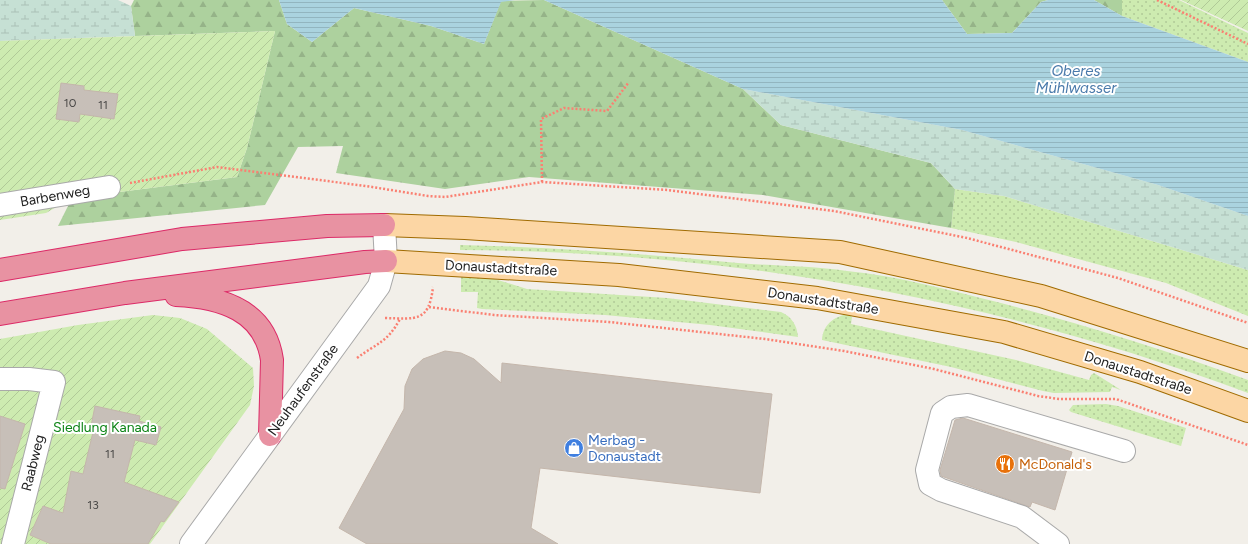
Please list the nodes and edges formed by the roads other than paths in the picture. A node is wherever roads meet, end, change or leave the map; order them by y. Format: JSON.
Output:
{"nodes":[{"id":1,"x":109,"y":187,"type":"road end"},
{"id":2,"x":0,"y":205,"type":"edge"},
{"id":3,"x":384,"y":225,"type":"junction"},
{"id":4,"x":386,"y":261,"type":"junction"},
{"id":5,"x":0,"y":270,"type":"edge"},
{"id":6,"x":125,"y":293,"type":"junction"},
{"id":7,"x":0,"y":314,"type":"edge"},
{"id":8,"x":1248,"y":361,"type":"edge"},
{"id":9,"x":0,"y":379,"type":"edge"},
{"id":10,"x":1248,"y":411,"type":"edge"},
{"id":11,"x":270,"y":435,"type":"junction"},
{"id":12,"x":1124,"y":451,"type":"dead end"},
{"id":13,"x":13,"y":544,"type":"edge"},
{"id":14,"x":191,"y":544,"type":"edge"},
{"id":15,"x":1058,"y":544,"type":"edge"}],
"edges":[{"from":1,"to":2,"type":"street","name":"Barbenweg"},
{"from":3,"to":4,"type":"street","name":"Neuhaufenstraße"},
{"from":3,"to":5,"type":"highway"},
{"from":3,"to":8,"type":"main road"},
{"from":4,"to":6,"type":"highway"},
{"from":4,"to":10,"type":"main road","name":"Donaustadtstraße"},
{"from":4,"to":11,"type":"street","name":"Neuhaufenstraße"},
{"from":6,"to":7,"type":"highway"},
{"from":6,"to":11,"type":"highway"},
{"from":9,"to":13,"type":"street","name":"Raabweg"},
{"from":11,"to":14,"type":"street","name":"Neuhaufenstraße"},
{"from":12,"to":15,"type":"street"}]}
